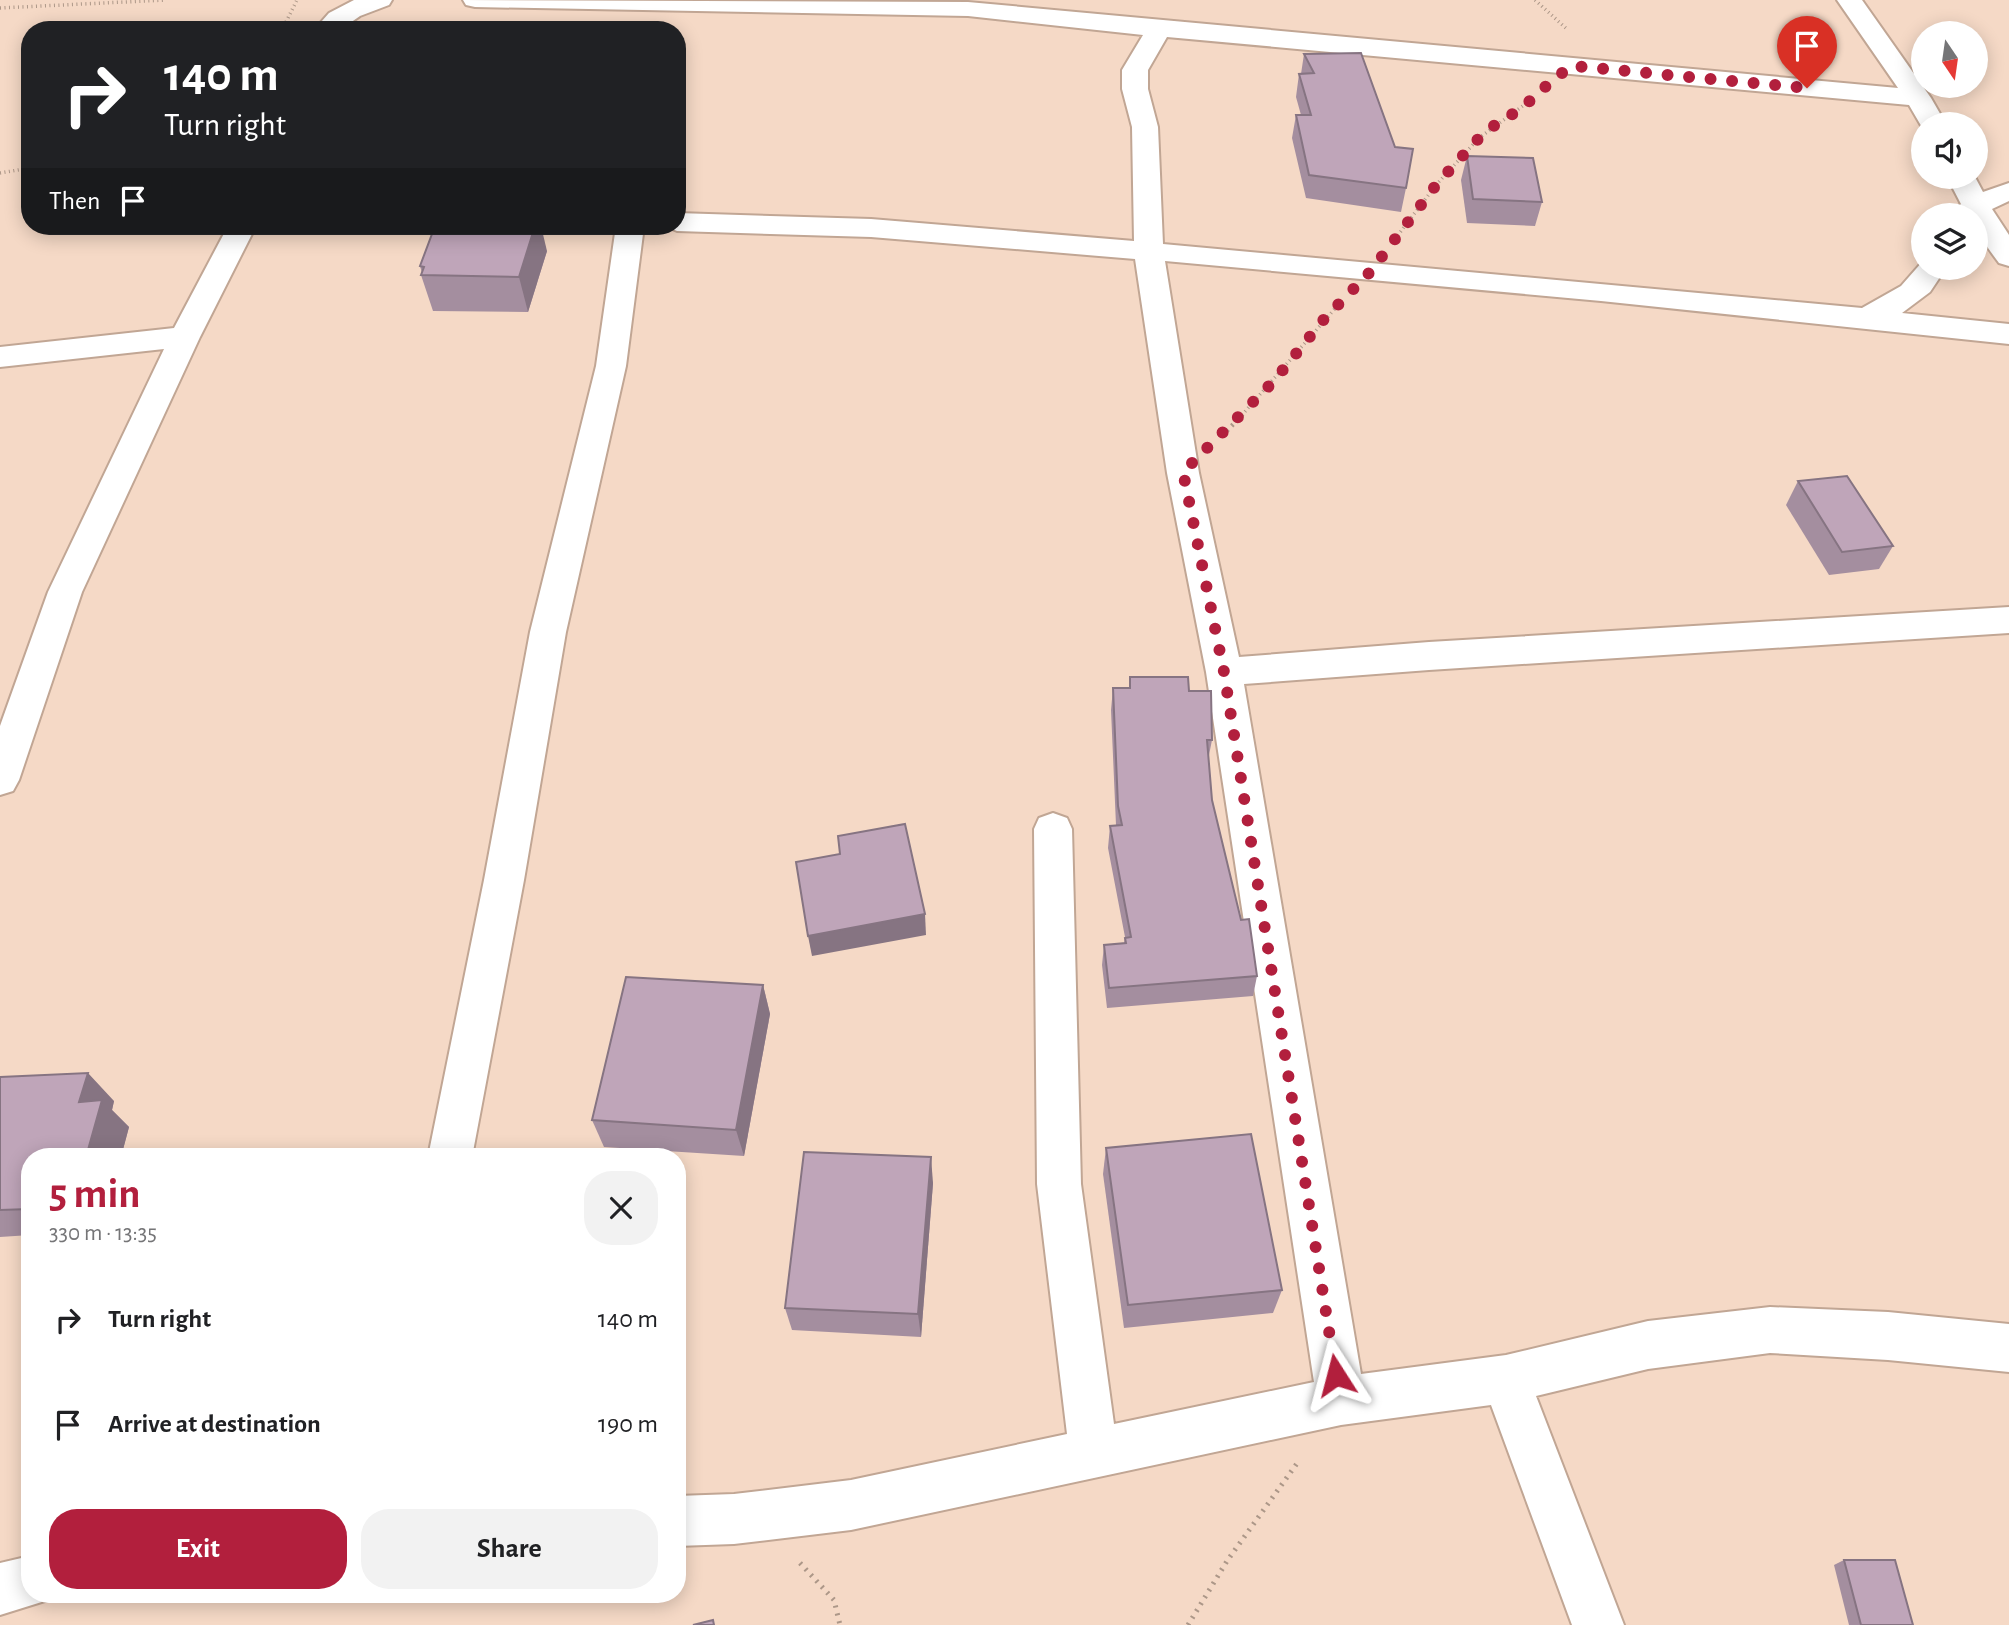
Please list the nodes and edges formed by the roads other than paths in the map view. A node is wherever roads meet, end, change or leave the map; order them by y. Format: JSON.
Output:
{"nodes":[{"id":1,"x":380,"y":0,"type":"edge"},
{"id":2,"x":475,"y":0,"type":"edge"},
{"id":3,"x":1849,"y":0,"type":"edge"},
{"id":4,"x":334,"y":21,"type":"edge"},
{"id":5,"x":1160,"y":29,"type":"junction"},
{"id":6,"x":1911,"y":88,"type":"edge"},
{"id":7,"x":1911,"y":97,"type":"edge"},
{"id":8,"x":1918,"y":98,"type":"edge"},
{"id":9,"x":1926,"y":112,"type":"edge"},
{"id":10,"x":2009,"y":191,"type":"edge"},
{"id":11,"x":1986,"y":203,"type":"edge"},
{"id":12,"x":686,"y":222,"type":"edge"},
{"id":13,"x":1988,"y":232,"type":"edge"},
{"id":14,"x":237,"y":235,"type":"edge"},
{"id":15,"x":630,"y":235,"type":"edge"},
{"id":16,"x":1149,"y":251,"type":"junction"},
{"id":17,"x":2009,"y":257,"type":"edge"},
{"id":18,"x":1922,"y":280,"type":"edge"},
{"id":19,"x":1867,"y":318,"type":"junction"},
{"id":20,"x":2009,"y":334,"type":"edge"},
{"id":21,"x":185,"y":337,"type":"junction"},
{"id":22,"x":0,"y":357,"type":"edge"},
{"id":23,"x":2009,"y":620,"type":"edge"},
{"id":24,"x":1224,"y":672,"type":"junction"},
{"id":25,"x":0,"y":780,"type":"edge"},
{"id":26,"x":1053,"y":829,"type":"dead end"},
{"id":27,"x":452,"y":1148,"type":"edge"},
{"id":28,"x":2009,"y":1348,"type":"edge"},
{"id":29,"x":1506,"y":1379,"type":"junction"},
{"id":30,"x":1340,"y":1401,"type":"junction"},
{"id":31,"x":1094,"y":1455,"type":"junction"},
{"id":32,"x":686,"y":1521,"type":"edge"},
{"id":33,"x":21,"y":1584,"type":"edge"},
{"id":34,"x":0,"y":1589,"type":"edge"},
{"id":35,"x":1598,"y":1625,"type":"edge"}],
"edges":[{"from":1,"to":4,"type":"street"},
{"from":2,"to":5,"type":"street"},
{"from":3,"to":6,"type":"street"},
{"from":5,"to":7,"type":"street"},
{"from":5,"to":16,"type":"street"},
{"from":8,"to":9,"type":"street"},
{"from":10,"to":11,"type":"street"},
{"from":12,"to":16,"type":"street"},
{"from":13,"to":17,"type":"street"},
{"from":14,"to":21,"type":"street"},
{"from":15,"to":27,"type":"street"},
{"from":16,"to":19,"type":"street"},
{"from":16,"to":24,"type":"street"},
{"from":18,"to":19,"type":"street"},
{"from":19,"to":20,"type":"street"},
{"from":21,"to":22,"type":"street"},
{"from":21,"to":25,"type":"street"},
{"from":23,"to":24,"type":"street"},
{"from":24,"to":30,"type":"street"},
{"from":26,"to":31,"type":"street"},
{"from":28,"to":29,"type":"street"},
{"from":29,"to":30,"type":"street"},
{"from":29,"to":35,"type":"street"},
{"from":30,"to":31,"type":"street"},
{"from":31,"to":32,"type":"street"},
{"from":33,"to":34,"type":"street"}]}
